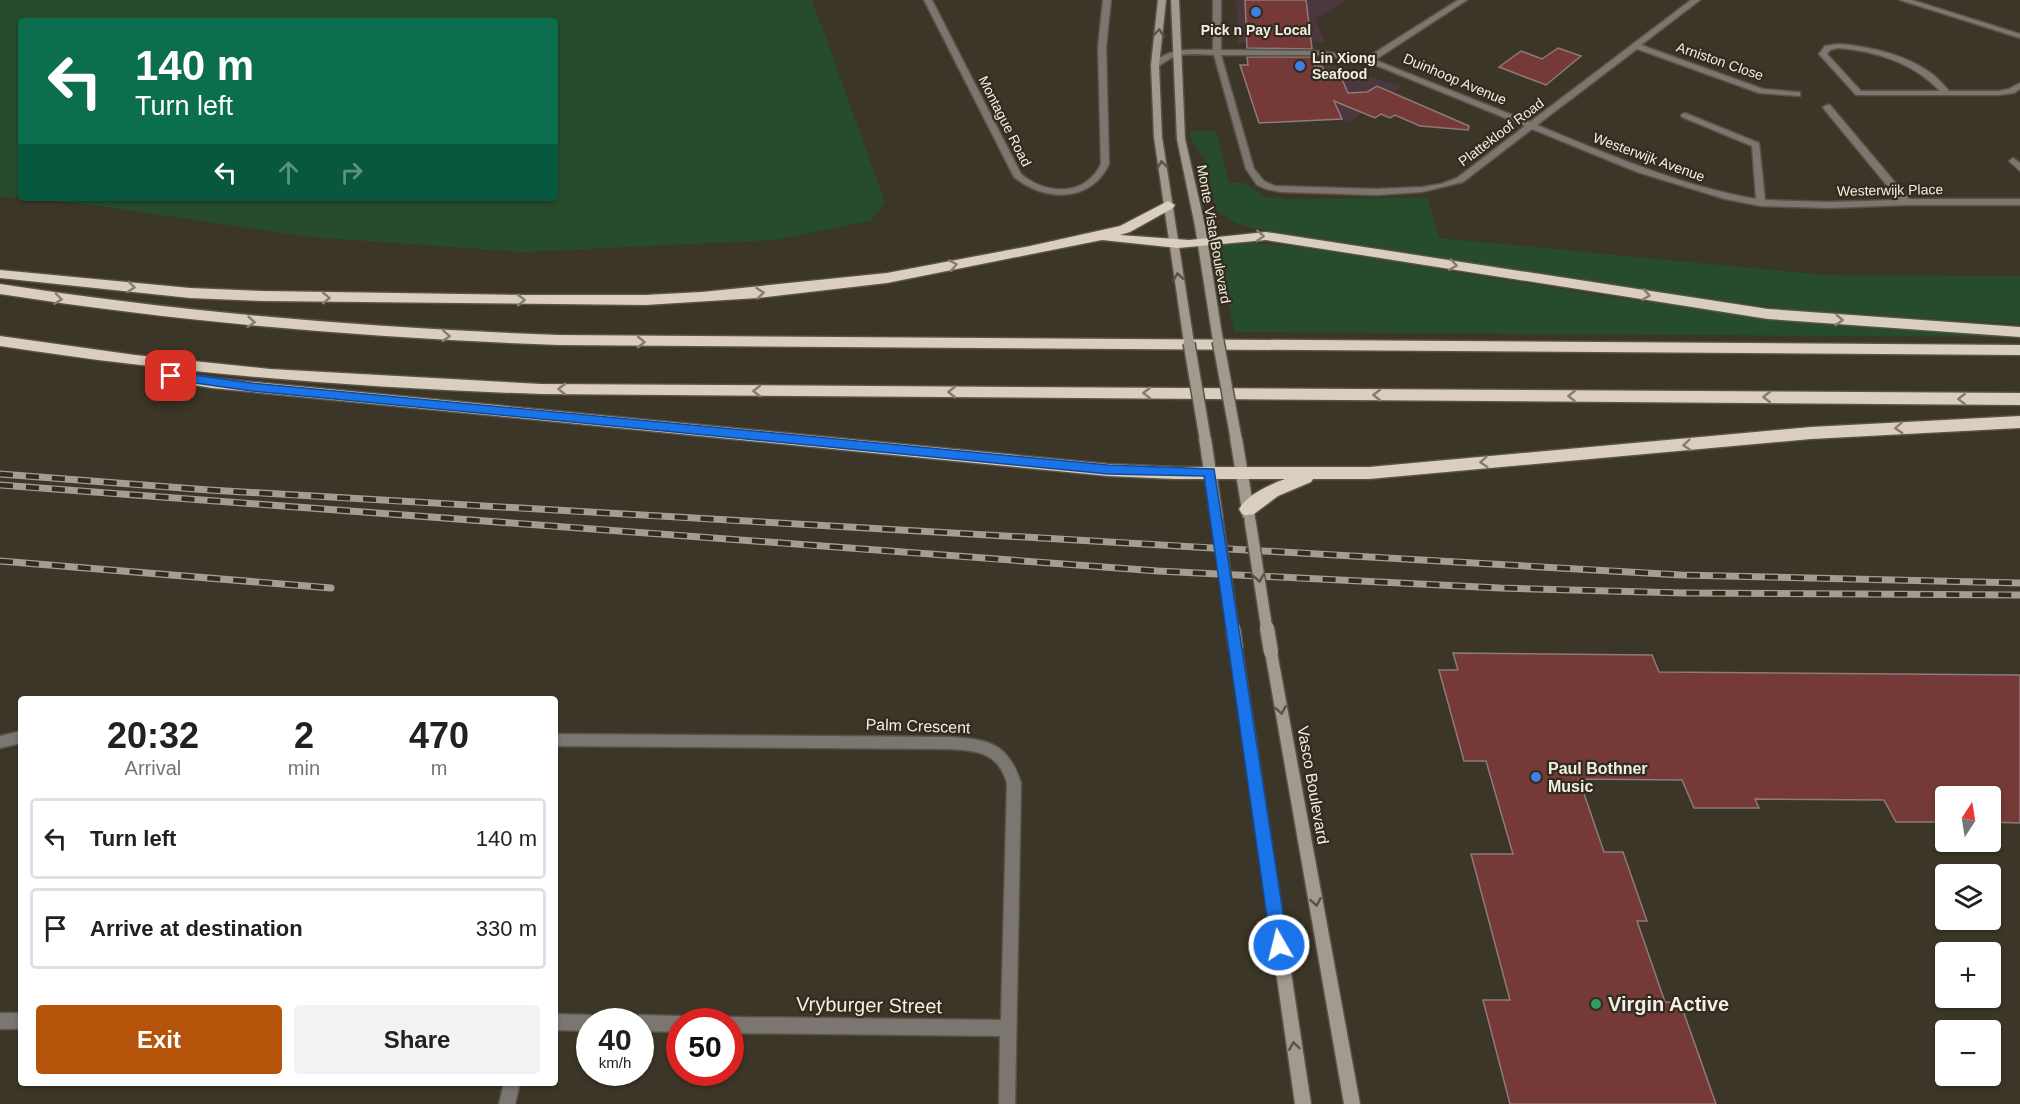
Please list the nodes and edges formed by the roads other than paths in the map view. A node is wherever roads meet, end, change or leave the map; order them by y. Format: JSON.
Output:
{"nodes":[{"id":1,"x":928,"y":0,"type":"edge"},
{"id":2,"x":1107,"y":0,"type":"edge"},
{"id":3,"x":1162,"y":0,"type":"edge"},
{"id":4,"x":1175,"y":0,"type":"edge"},
{"id":5,"x":1217,"y":0,"type":"edge"},
{"id":6,"x":1463,"y":0,"type":"edge"},
{"id":7,"x":1696,"y":0,"type":"edge"},
{"id":8,"x":1904,"y":0,"type":"edge"},
{"id":9,"x":2020,"y":36,"type":"edge"},
{"id":10,"x":1636,"y":46,"type":"junction"},
{"id":11,"x":1177,"y":52,"type":"junction"},
{"id":12,"x":1217,"y":53,"type":"junction"},
{"id":13,"x":1370,"y":59,"type":"junction"},
{"id":14,"x":1155,"y":65,"type":"junction"},
{"id":15,"x":2020,"y":85,"type":"edge"},
{"id":16,"x":1797,"y":94,"type":"dead end"},
{"id":17,"x":1948,"y":94,"type":"junction"},
{"id":18,"x":1827,"y":107,"type":"dead end"},
{"id":19,"x":1685,"y":115,"type":"dead end"},
{"id":20,"x":1532,"y":126,"type":"junction"},
{"id":21,"x":1906,"y":202,"type":"junction"},
{"id":22,"x":2020,"y":202,"type":"edge"},
{"id":23,"x":1761,"y":203,"type":"junction"},
{"id":24,"x":1168,"y":205,"type":"junction"},
{"id":25,"x":1100,"y":236,"type":"junction"},
{"id":26,"x":1203,"y":243,"type":"junction"},
{"id":27,"x":1173,"y":244,"type":"junction"},
{"id":28,"x":0,"y":274,"type":"edge"},
{"id":29,"x":0,"y":290,"type":"edge"},
{"id":30,"x":2020,"y":332,"type":"edge"},
{"id":31,"x":0,"y":341,"type":"edge"},
{"id":32,"x":2020,"y":350,"type":"edge"},
{"id":33,"x":65,"y":352,"type":"junction"},
{"id":34,"x":2020,"y":399,"type":"edge"},
{"id":35,"x":2020,"y":422,"type":"edge"},
{"id":36,"x":1242,"y":471,"type":"junction"},
{"id":37,"x":1210,"y":472,"type":"junction"},
{"id":38,"x":1315,"y":474,"type":"junction"},
{"id":39,"x":1249,"y":515,"type":"junction"},
{"id":40,"x":18,"y":737,"type":"edge"},
{"id":41,"x":558,"y":740,"type":"edge"},
{"id":42,"x":0,"y":742,"type":"edge"},
{"id":43,"x":0,"y":1022,"type":"edge"},
{"id":44,"x":18,"y":1022,"type":"edge"},
{"id":45,"x":558,"y":1022,"type":"edge"},
{"id":46,"x":576,"y":1023,"type":"edge"},
{"id":47,"x":744,"y":1025,"type":"edge"},
{"id":48,"x":1008,"y":1028,"type":"junction"},
{"id":49,"x":511,"y":1086,"type":"edge"},
{"id":50,"x":507,"y":1104,"type":"edge"},
{"id":51,"x":1006,"y":1104,"type":"edge"},
{"id":52,"x":1303,"y":1104,"type":"edge"},
{"id":53,"x":1352,"y":1104,"type":"edge"}],
"edges":[{"from":1,"to":2,"type":"street","name":"Montague Road"},
{"from":14,"to":3,"type":"main road","one_way":true},
{"from":4,"to":11,"type":"main road","name":"Monte Vista Boulevard"},
{"from":5,"to":12,"type":"street"},
{"from":6,"to":13,"type":"street"},
{"from":7,"to":10,"type":"street","name":"Plattekloof Road"},
{"from":8,"to":9,"type":"street"},
{"from":10,"to":16,"type":"street","name":"Arniston Close"},
{"from":10,"to":20,"type":"street","name":"Plattekloof Road"},
{"from":11,"to":12,"type":"street","name":"Duinhoop Avenue"},
{"from":11,"to":14,"type":"street"},
{"from":11,"to":26,"type":"main road","name":"Monte Vista Boulevard"},
{"from":12,"to":13,"type":"street","name":"Duinhoop Avenue"},
{"from":12,"to":20,"type":"street","name":"Plattekloof Road"},
{"from":13,"to":20,"type":"street","name":"Duinhoop Avenue"},
{"from":24,"to":14,"type":"main road","one_way":true},
{"from":15,"to":17,"type":"street"},
{"from":17,"to":17,"type":"street"},
{"from":18,"to":21,"type":"street"},
{"from":19,"to":23,"type":"street"},
{"from":20,"to":23,"type":"street","name":"Westerwijk Avenue"},
{"from":21,"to":22,"type":"street","name":"Westerwijk Place"},
{"from":21,"to":23,"type":"street","name":"Westerwijk Place"},
{"from":24,"to":25,"type":"highway"},
{"from":24,"to":27,"type":"main road"},
{"from":25,"to":27,"type":"highway"},
{"from":28,"to":25,"type":"highway","one_way":true},
{"from":26,"to":27,"type":"highway"},
{"from":26,"to":30,"type":"highway","one_way":true},
{"from":26,"to":36,"type":"main road","name":"Monte Vista Boulevard","bridge":true},
{"from":37,"to":27,"type":"main road","one_way":true,"bridge":true},
{"from":29,"to":32,"type":"highway","one_way":true},
{"from":31,"to":33,"type":"highway"},
{"from":34,"to":33,"type":"highway","one_way":true},
{"from":33,"to":37,"type":"highway"},
{"from":35,"to":38,"type":"highway","one_way":true},
{"from":36,"to":37,"type":"highway"},
{"from":36,"to":38,"type":"highway"},
{"from":36,"to":39,"type":"main road","name":"Vasco Boulevard"},
{"from":52,"to":37,"type":"main road","one_way":true,"bridge":true},
{"from":38,"to":39,"type":"highway"},
{"from":39,"to":53,"type":"main road","name":"Vasco Boulevard","one_way":true,"bridge":true},
{"from":40,"to":42,"type":"street"},
{"from":41,"to":48,"type":"street","name":"Palm Crescent"},
{"from":43,"to":44,"type":"street"},
{"from":45,"to":46,"type":"street"},
{"from":47,"to":48,"type":"street","name":"Vryburger Street"},
{"from":48,"to":51,"type":"street","name":"Palm Crescent"},
{"from":49,"to":50,"type":"street"}]}
